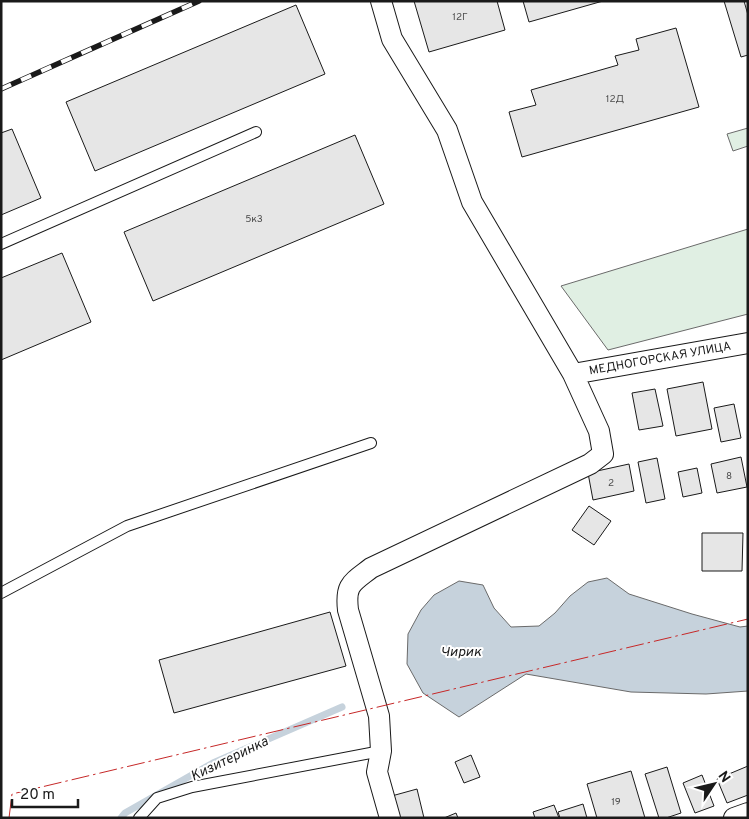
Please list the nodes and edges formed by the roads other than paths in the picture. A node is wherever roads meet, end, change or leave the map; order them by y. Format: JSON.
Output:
{"nodes":[{"id":1,"x":381,"y":1,"type":"edge"},
{"id":2,"x":256,"y":132,"type":"dead end"},
{"id":3,"x":1,"y":244,"type":"edge"},
{"id":4,"x":748,"y":343,"type":"edge"},
{"id":5,"x":573,"y":374,"type":"junction"},
{"id":6,"x":371,"y":443,"type":"dead end"},
{"id":7,"x":1,"y":593,"type":"edge"},
{"id":8,"x":381,"y":751,"type":"junction"},
{"id":9,"x":748,"y":813,"type":"edge"},
{"id":10,"x":139,"y":818,"type":"edge"},
{"id":11,"x":390,"y":818,"type":"edge"},
{"id":12,"x":734,"y":818,"type":"edge"}],
"edges":[{"from":1,"to":5,"type":"street"},
{"from":2,"to":3,"type":"lane"},
{"from":4,"to":5,"type":"street","name":"МЕДНОГОРСКАЯ УЛИЦА"},
{"from":5,"to":8,"type":"street"},
{"from":6,"to":7,"type":"lane"},
{"from":8,"to":10,"type":"lane"},
{"from":8,"to":11,"type":"street"},
{"from":9,"to":12,"type":"street"}]}
